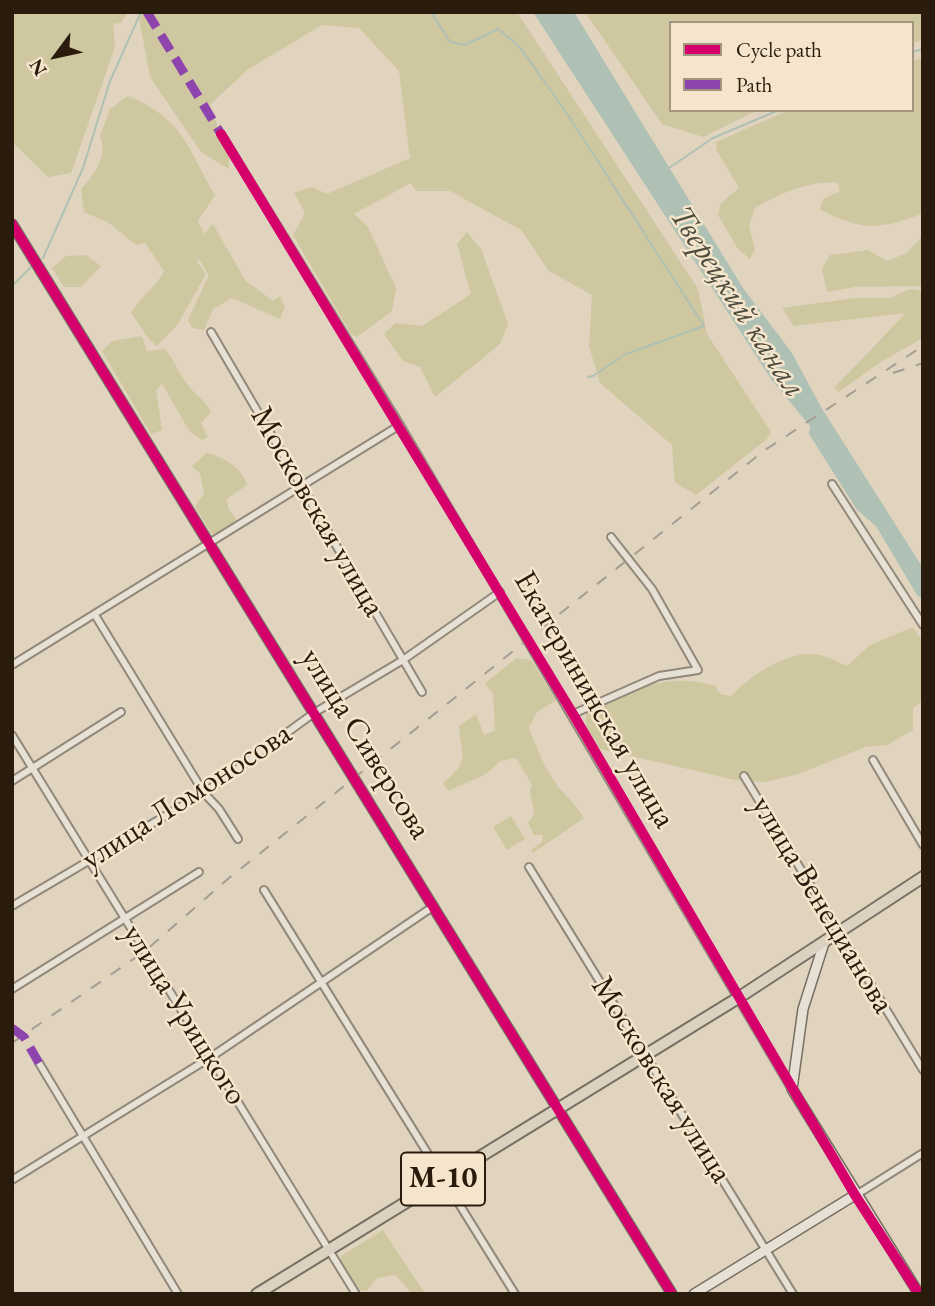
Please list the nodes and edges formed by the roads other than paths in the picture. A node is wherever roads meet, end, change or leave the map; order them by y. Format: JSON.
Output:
{"nodes":[{"id":1,"x":221,"y":134,"type":"dead end"},
{"id":2,"x":12,"y":223,"type":"edge"},
{"id":3,"x":211,"y":331,"type":"dead end"},
{"id":4,"x":400,"y":425,"type":"junction"},
{"id":5,"x":301,"y":484,"type":"junction"},
{"id":6,"x":832,"y":484,"type":"dead end"},
{"id":7,"x":611,"y":537,"type":"dead end"},
{"id":8,"x":211,"y":542,"type":"junction"},
{"id":9,"x":500,"y":592,"type":"junction"},
{"id":10,"x":95,"y":615,"type":"junction"},
{"id":11,"x":923,"y":625,"type":"edge"},
{"id":12,"x":402,"y":660,"type":"junction"},
{"id":13,"x":12,"y":665,"type":"edge"},
{"id":14,"x":422,"y":692,"type":"dead end"},
{"id":15,"x":121,"y":712,"type":"dead end"},
{"id":16,"x":314,"y":713,"type":"junction"},
{"id":17,"x":573,"y":714,"type":"junction"},
{"id":18,"x":12,"y":735,"type":"edge"},
{"id":19,"x":873,"y":760,"type":"dead end"},
{"id":20,"x":33,"y":768,"type":"junction"},
{"id":21,"x":744,"y":776,"type":"dead end"},
{"id":22,"x":12,"y":781,"type":"edge"},
{"id":23,"x":204,"y":793,"type":"junction"},
{"id":24,"x":238,"y":839,"type":"dead end"},
{"id":25,"x":923,"y":845,"type":"edge"},
{"id":26,"x":90,"y":862,"type":"junction"},
{"id":27,"x":529,"y":867,"type":"dead end"},
{"id":28,"x":200,"y":872,"type":"dead end"},
{"id":29,"x":923,"y":877,"type":"edge"},
{"id":30,"x":264,"y":890,"type":"dead end"},
{"id":31,"x":12,"y":906,"type":"edge"},
{"id":32,"x":435,"y":906,"type":"junction"},
{"id":33,"x":125,"y":919,"type":"junction"},
{"id":34,"x":839,"y":933,"type":"junction"},
{"id":35,"x":824,"y":943,"type":"junction"},
{"id":36,"x":320,"y":982,"type":"junction"},
{"id":37,"x":12,"y":989,"type":"edge"},
{"id":38,"x":738,"y":998,"type":"junction"},
{"id":39,"x":646,"y":1055,"type":"junction"},
{"id":40,"x":211,"y":1057,"type":"junction"},
{"id":41,"x":39,"y":1063,"type":"dead end"},
{"id":42,"x":923,"y":1070,"type":"edge"},
{"id":43,"x":792,"y":1089,"type":"junction"},
{"id":44,"x":558,"y":1109,"type":"junction"},
{"id":45,"x":82,"y":1135,"type":"junction"},
{"id":46,"x":923,"y":1153,"type":"edge"},
{"id":47,"x":443,"y":1179,"type":"junction"},
{"id":48,"x":12,"y":1180,"type":"edge"},
{"id":49,"x":855,"y":1195,"type":"junction"},
{"id":50,"x":329,"y":1249,"type":"junction"},
{"id":51,"x":765,"y":1249,"type":"junction"},
{"id":52,"x":178,"y":1294,"type":"edge"},
{"id":53,"x":257,"y":1294,"type":"edge"},
{"id":54,"x":356,"y":1294,"type":"edge"},
{"id":55,"x":515,"y":1294,"type":"edge"},
{"id":56,"x":672,"y":1294,"type":"edge"},
{"id":57,"x":694,"y":1294,"type":"edge"},
{"id":58,"x":793,"y":1294,"type":"edge"},
{"id":59,"x":919,"y":1294,"type":"edge"}],
"edges":[{"from":1,"to":4,"type":"street","name":"Екатерининская улица"},
{"from":2,"to":8,"type":"street","name":"улица Сиверсова"},
{"from":3,"to":5,"type":"street","name":"Московская улица"},
{"from":4,"to":5,"type":"street"},
{"from":4,"to":9,"type":"street","name":"Екатерининская улица"},
{"from":5,"to":8,"type":"street"},
{"from":5,"to":12,"type":"street","name":"Московская улица"},
{"from":6,"to":11,"type":"street"},
{"from":7,"to":17,"type":"street"},
{"from":8,"to":10,"type":"street"},
{"from":8,"to":16,"type":"street","name":"улица Сиверсова"},
{"from":9,"to":12,"type":"street","name":"улица Ломоносова"},
{"from":9,"to":17,"type":"street","name":"Екатерининская улица"},
{"from":10,"to":13,"type":"street"},
{"from":10,"to":23,"type":"street"},
{"from":12,"to":14,"type":"street","name":"Московская улица"},
{"from":12,"to":16,"type":"street","name":"улица Ломоносова"},
{"from":15,"to":20,"type":"street"},
{"from":16,"to":23,"type":"street","name":"улица Ломоносова"},
{"from":16,"to":32,"type":"street","name":"улица Сиверсова"},
{"from":17,"to":38,"type":"street","name":"Екатерининская улица"},
{"from":18,"to":20,"type":"street","name":"улица Урицкого"},
{"from":19,"to":25,"type":"street"},
{"from":20,"to":22,"type":"street"},
{"from":20,"to":26,"type":"street","name":"улица Урицкого"},
{"from":21,"to":34,"type":"street","name":"улица Венецианова"},
{"from":23,"to":24,"type":"street"},
{"from":23,"to":26,"type":"street","name":"улица Ломоносова"},
{"from":26,"to":31,"type":"street","name":"улица Ломоносова"},
{"from":26,"to":33,"type":"street","name":"улица Урицкого"},
{"from":27,"to":39,"type":"street","name":"Московская улица"},
{"from":28,"to":33,"type":"street"},
{"from":29,"to":34,"type":"highway","number":"М-10"},
{"from":30,"to":36,"type":"street"},
{"from":32,"to":36,"type":"street"},
{"from":32,"to":44,"type":"street","name":"улица Сиверсова"},
{"from":33,"to":37,"type":"street"},
{"from":33,"to":40,"type":"street","name":"улица Урицкого"},
{"from":34,"to":35,"type":"highway","number":"М-10"},
{"from":34,"to":42,"type":"street","name":"улица Венецианова"},
{"from":35,"to":38,"type":"highway","number":"М-10"},
{"from":35,"to":43,"type":"street"},
{"from":36,"to":40,"type":"street"},
{"from":36,"to":47,"type":"street"},
{"from":38,"to":39,"type":"highway","number":"М-10"},
{"from":38,"to":43,"type":"street","name":"Екатерининская улица"},
{"from":39,"to":44,"type":"highway","number":"М-10"},
{"from":39,"to":51,"type":"street","name":"Московская улица"},
{"from":40,"to":45,"type":"street"},
{"from":40,"to":50,"type":"street","name":"улица Урицкого"},
{"from":41,"to":45,"type":"street"},
{"from":43,"to":49,"type":"street","name":"Екатерининская улица"},
{"from":44,"to":47,"type":"highway","number":"М-10"},
{"from":44,"to":56,"type":"street","name":"улица Сиверсова"},
{"from":45,"to":48,"type":"street"},
{"from":45,"to":52,"type":"street"},
{"from":46,"to":49,"type":"street"},
{"from":47,"to":50,"type":"highway","number":"М-10"},
{"from":47,"to":55,"type":"street"},
{"from":49,"to":51,"type":"street"},
{"from":49,"to":59,"type":"street","name":"Екатерининская улица"},
{"from":50,"to":53,"type":"highway","number":"М-10"},
{"from":50,"to":54,"type":"street","name":"улица Урицкого"},
{"from":51,"to":57,"type":"street"},
{"from":51,"to":58,"type":"street","name":"Московская улица"}]}
